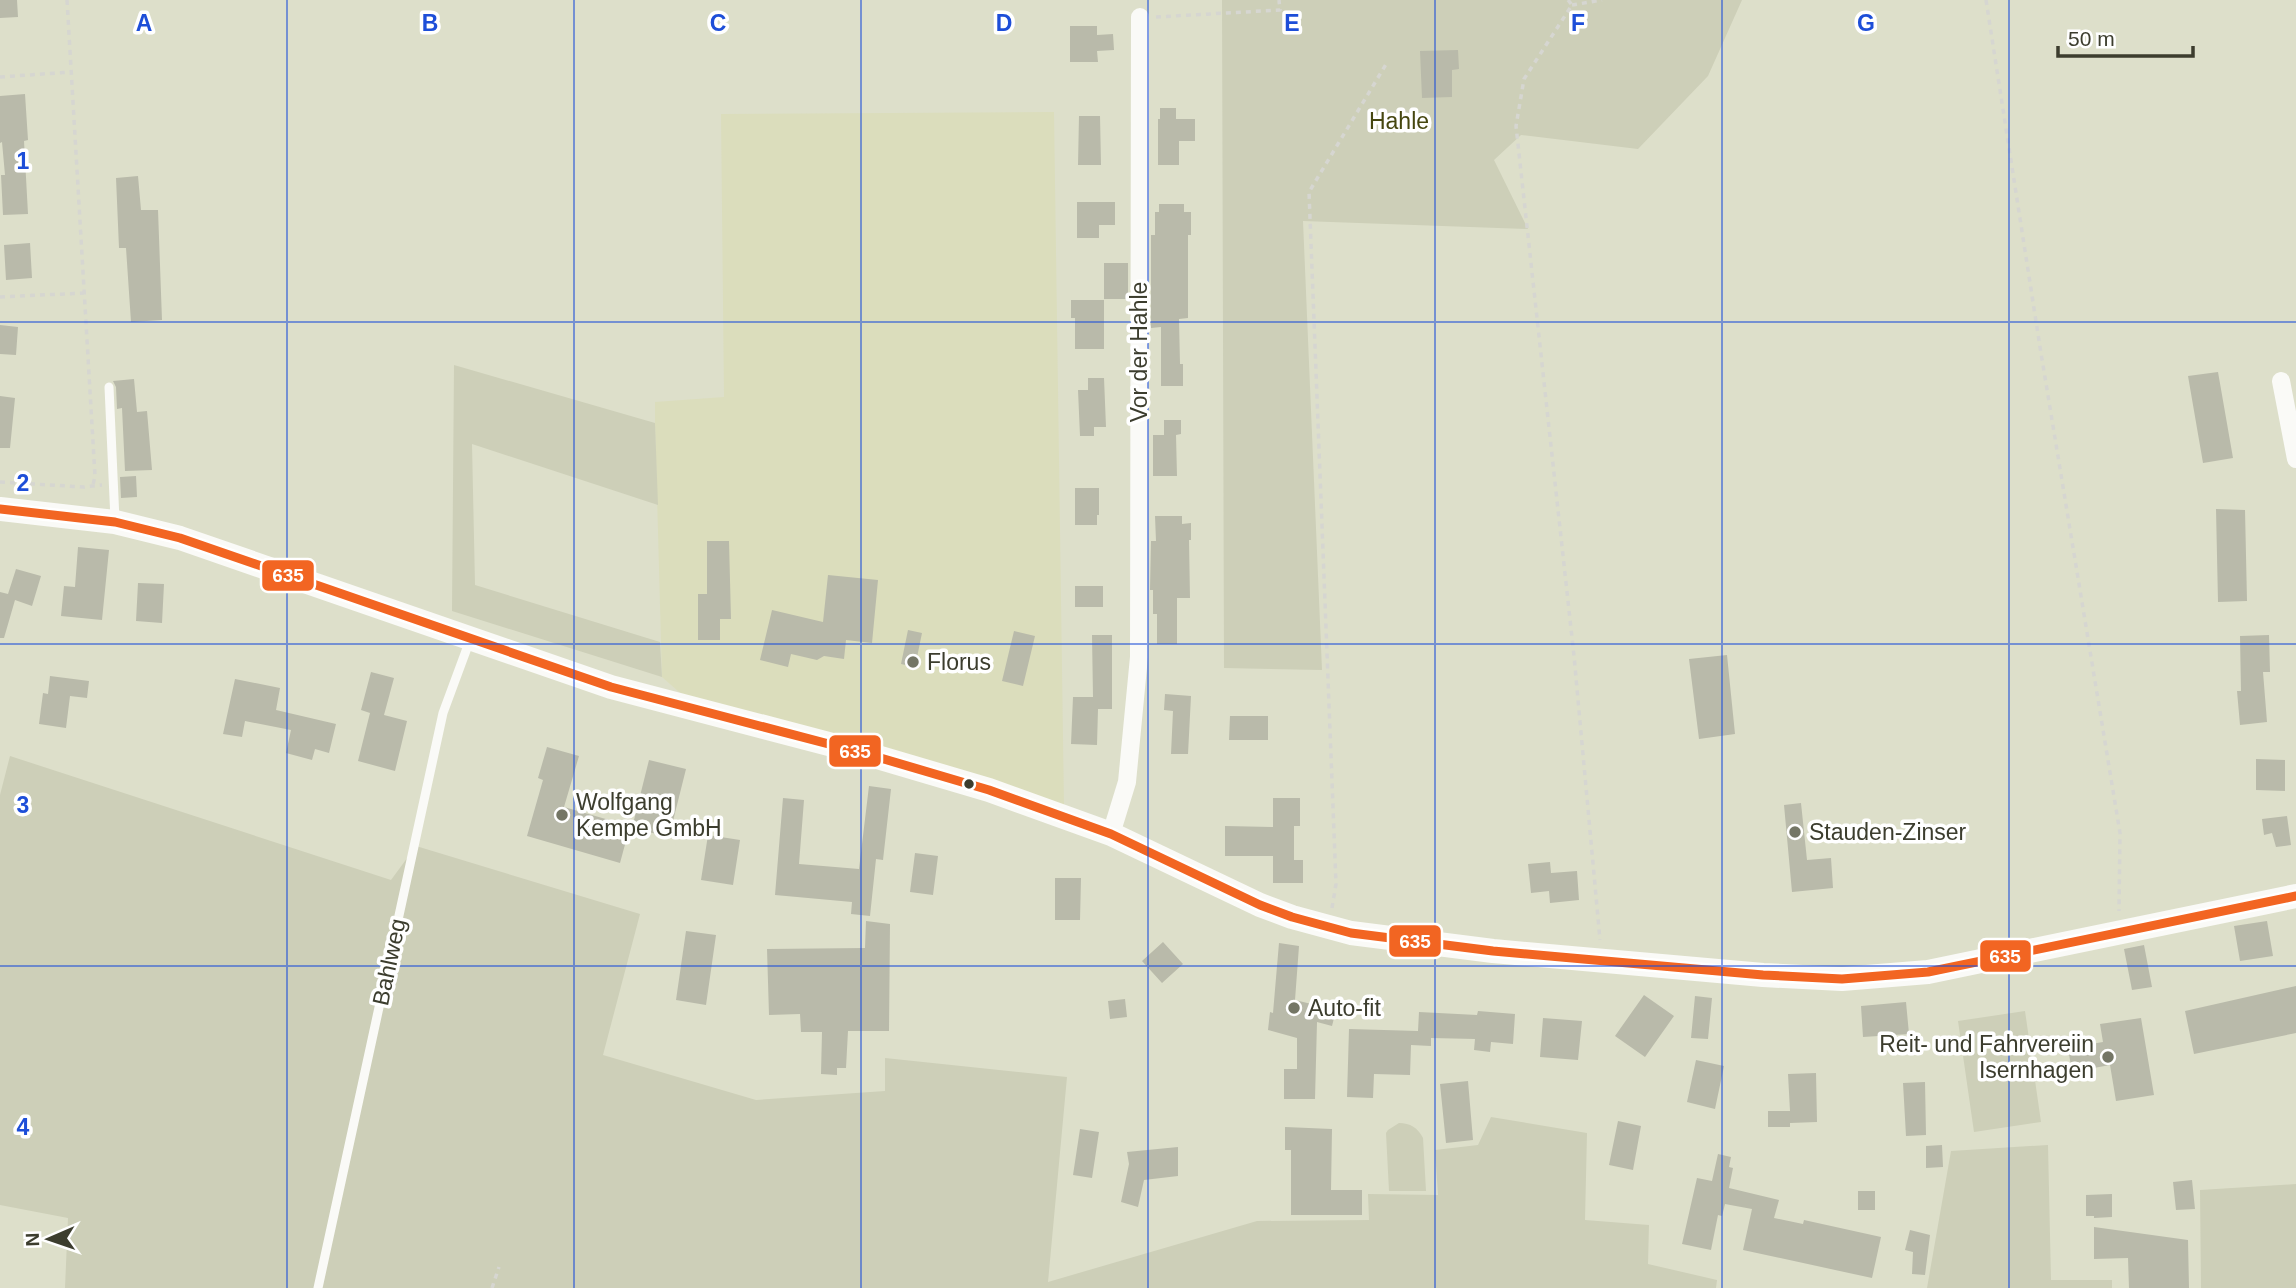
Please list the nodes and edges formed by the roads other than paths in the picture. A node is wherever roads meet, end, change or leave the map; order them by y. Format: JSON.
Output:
{"nodes":[{"id":1,"x":1140,"y":18,"type":"road end"},
{"id":2,"x":2281,"y":381,"type":"dead end"},
{"id":3,"x":109,"y":387,"type":"dead end"},
{"id":4,"x":2296,"y":458,"type":"edge"},
{"id":5,"x":0,"y":509,"type":"edge"},
{"id":6,"x":116,"y":522,"type":"junction"},
{"id":7,"x":471,"y":639,"type":"junction"},
{"id":8,"x":1111,"y":834,"type":"junction"},
{"id":9,"x":2296,"y":896,"type":"edge"},
{"id":10,"x":318,"y":1288,"type":"edge"}],
"edges":[{"from":1,"to":8,"type":"street","name":"Vor der Hahle"},
{"from":2,"to":4,"type":"street"},
{"from":3,"to":6,"type":"lane"},
{"from":5,"to":6,"type":"main road"},
{"from":6,"to":7,"type":"main road"},
{"from":7,"to":8,"type":"main road"},
{"from":7,"to":10,"type":"lane","name":"Bahlweg"},
{"from":8,"to":9,"type":"main road"}]}
